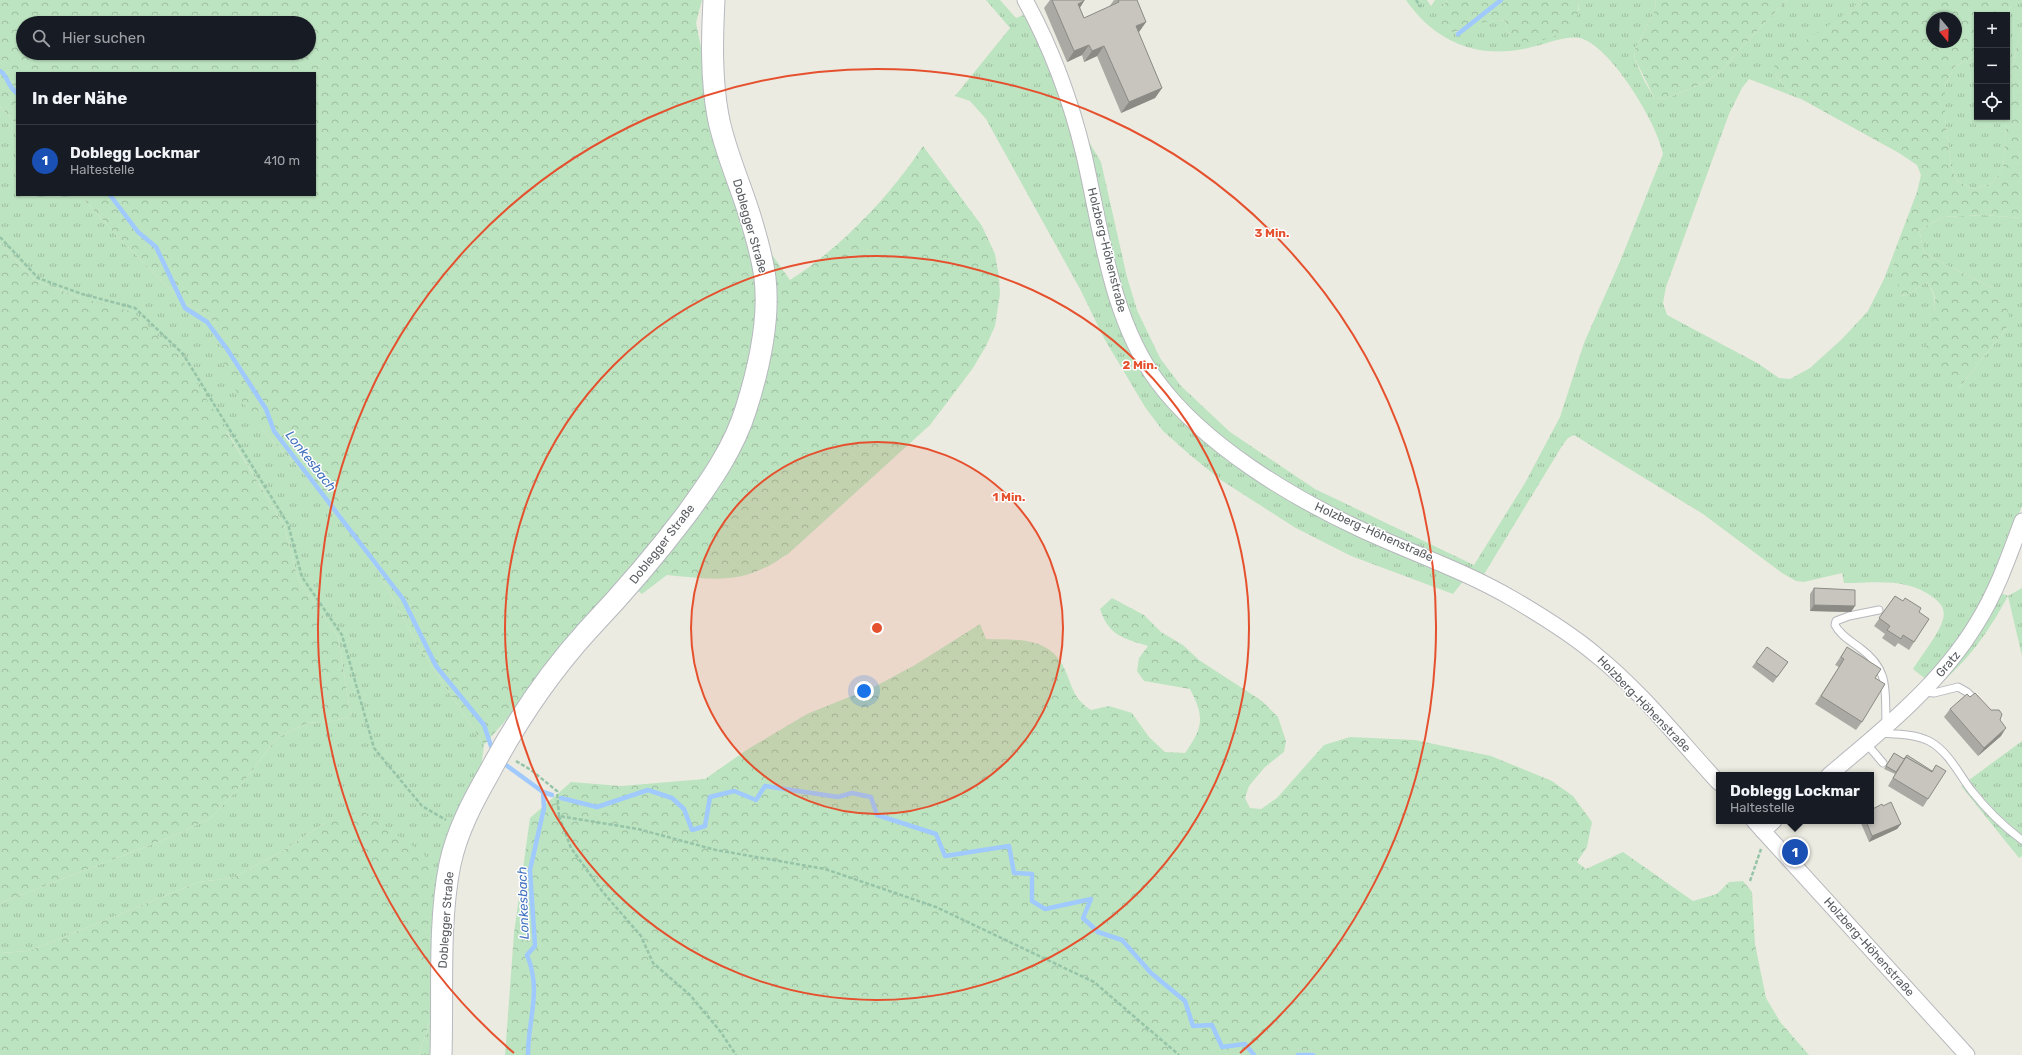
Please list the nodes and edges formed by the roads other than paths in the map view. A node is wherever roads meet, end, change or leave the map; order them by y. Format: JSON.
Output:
{"nodes":[{"id":1,"x":714,"y":0,"type":"edge"},
{"id":2,"x":1025,"y":0,"type":"edge"},
{"id":3,"x":2022,"y":520,"type":"edge"},
{"id":4,"x":1879,"y":610,"type":"dead end"},
{"id":5,"x":1923,"y":692,"type":"junction"},
{"id":6,"x":1982,"y":707,"type":"edge"},
{"id":7,"x":1882,"y":728,"type":"junction"},
{"id":8,"x":1866,"y":743,"type":"junction"},
{"id":9,"x":1883,"y":763,"type":"dead end"},
{"id":10,"x":1832,"y":772,"type":"edge"},
{"id":11,"x":1716,"y":780,"type":"edge"},
{"id":12,"x":1762,"y":830,"type":"edge"},
{"id":13,"x":2022,"y":840,"type":"edge"},
{"id":14,"x":441,"y":1055,"type":"edge"},
{"id":15,"x":1967,"y":1055,"type":"edge"}],
"edges":[{"from":1,"to":14,"type":"street","name":"Doblegger Straße"},
{"from":2,"to":11,"type":"street","name":"Holzberg-Höhenstraße"},
{"from":3,"to":5,"type":"street","name":"Gratz"},
{"from":4,"to":7,"type":"lane"},
{"from":5,"to":6,"type":"lane"},
{"from":5,"to":7,"type":"street","name":"Gratz"},
{"from":7,"to":8,"type":"street","name":"Gratz"},
{"from":7,"to":13,"type":"lane"},
{"from":8,"to":9,"type":"lane"},
{"from":8,"to":10,"type":"street","name":"Gratz"},
{"from":12,"to":15,"type":"street","name":"Holzberg-Höhenstraße"}]}
